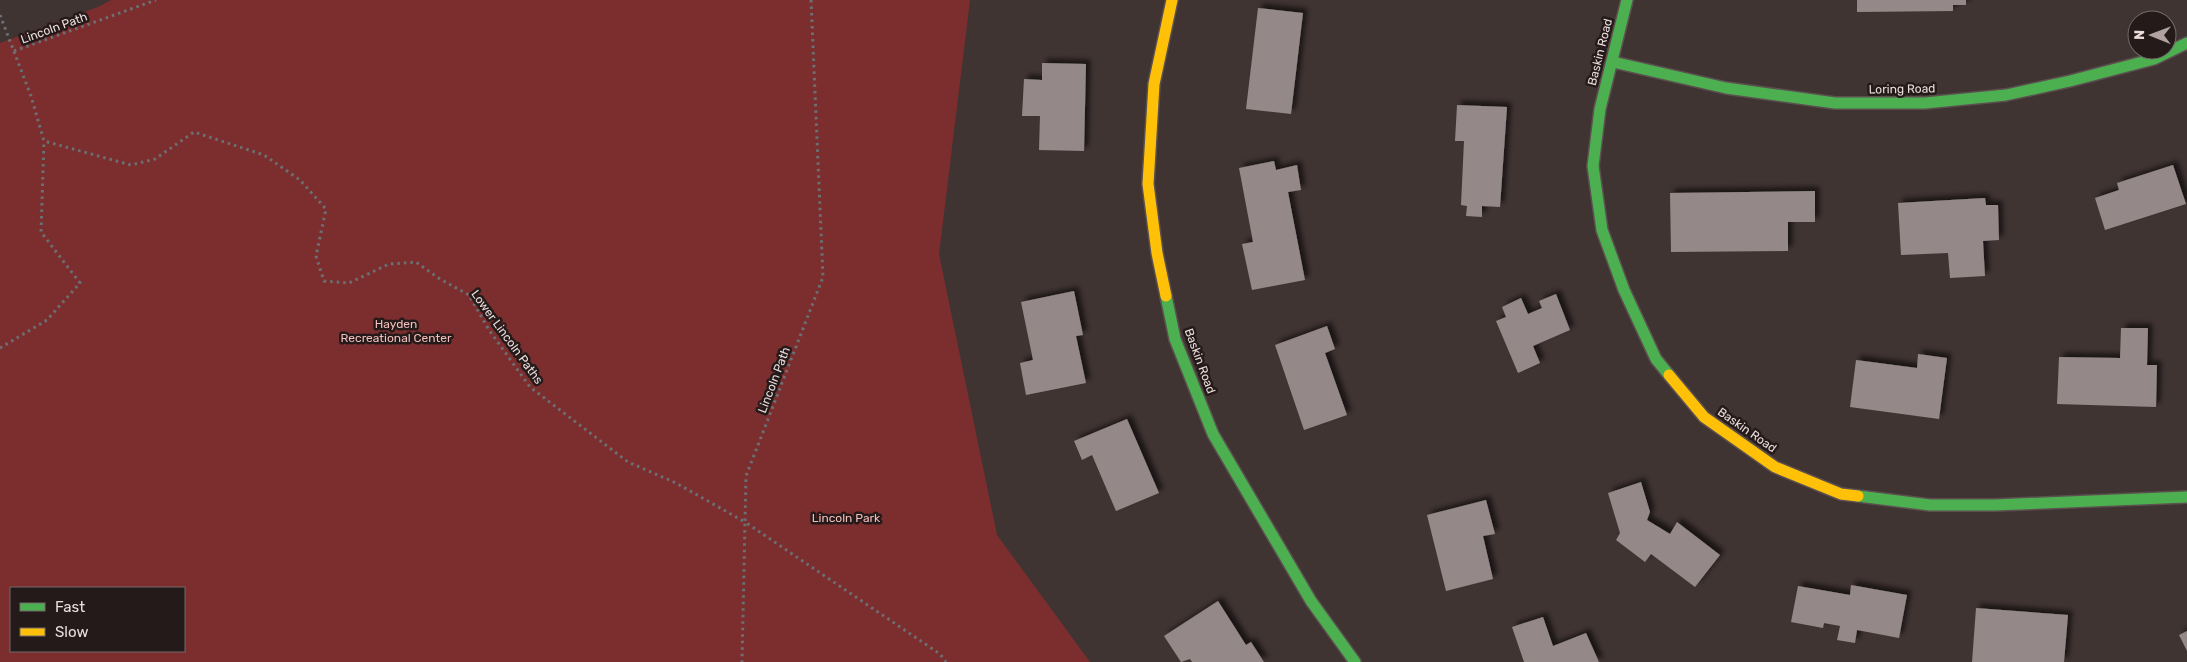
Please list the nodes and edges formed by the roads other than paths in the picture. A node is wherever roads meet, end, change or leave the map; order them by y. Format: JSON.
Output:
{"nodes":[{"id":1,"x":1172,"y":0,"type":"edge"},
{"id":2,"x":1627,"y":0,"type":"edge"},
{"id":3,"x":2187,"y":43,"type":"edge"},
{"id":4,"x":1613,"y":62,"type":"junction"},
{"id":5,"x":2187,"y":497,"type":"edge"},
{"id":6,"x":1355,"y":662,"type":"edge"}],
"edges":[{"from":1,"to":6,"type":"street","name":"Baskin Road"},
{"from":2,"to":4,"type":"street","name":"Baskin Road"},
{"from":3,"to":4,"type":"street","name":"Loring Road"},
{"from":4,"to":5,"type":"street","name":"Baskin Road"}]}
